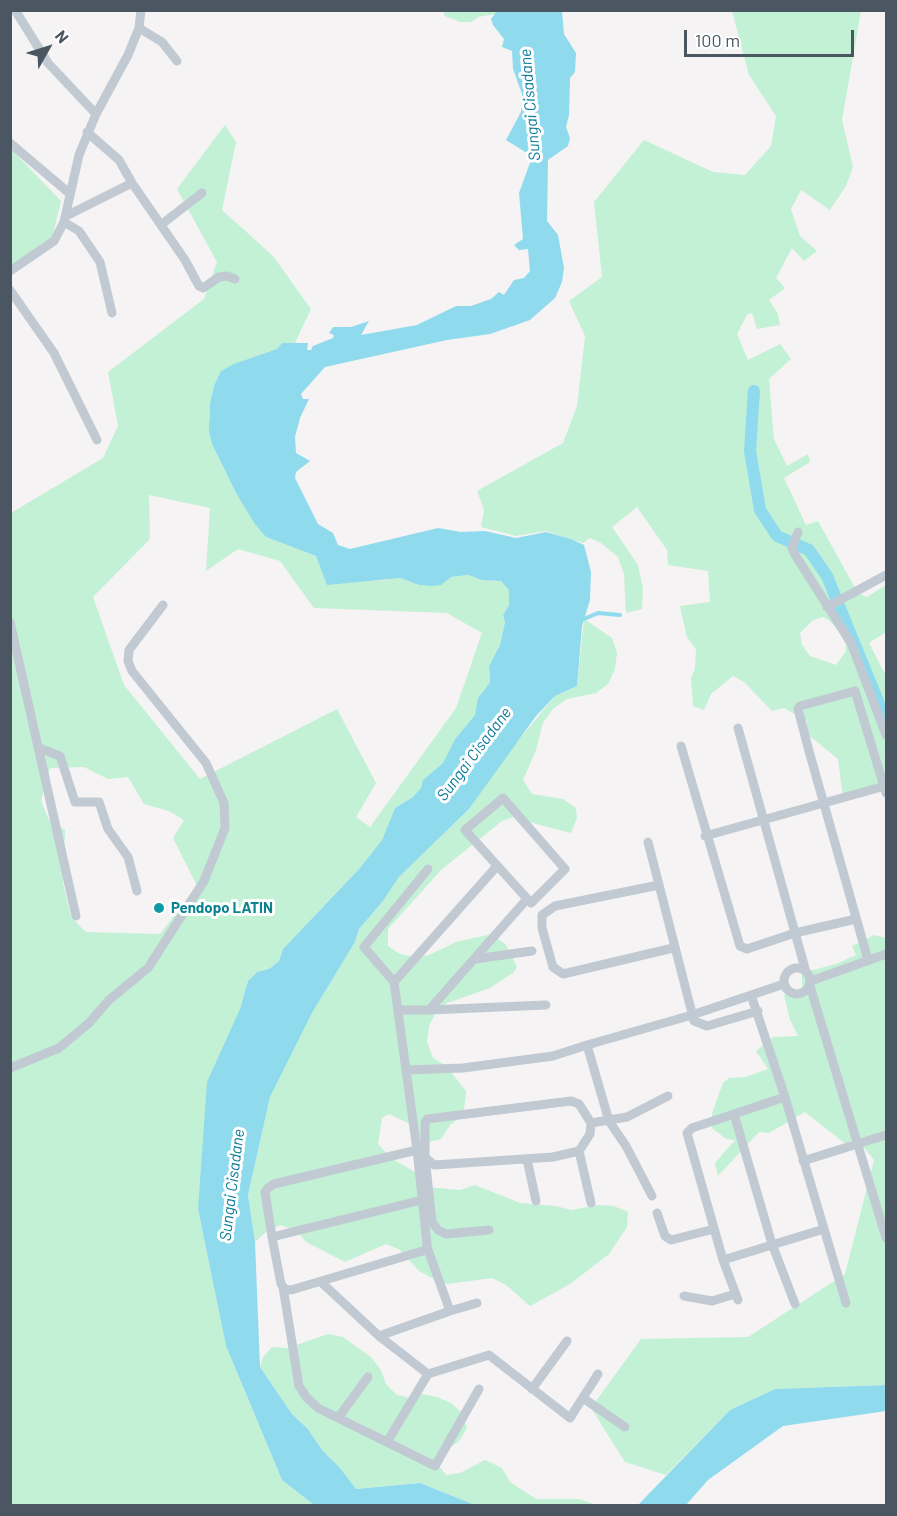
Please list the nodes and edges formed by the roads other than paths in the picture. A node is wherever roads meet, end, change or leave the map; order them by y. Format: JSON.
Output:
{"nodes":[{"id":1,"x":15,"y":10,"type":"edge"},
{"id":2,"x":141,"y":10,"type":"edge"},
{"id":3,"x":139,"y":28,"type":"junction"},
{"id":4,"x":177,"y":61,"type":"dead end"},
{"id":5,"x":96,"y":114,"type":"junction"},
{"id":6,"x":87,"y":132,"type":"junction"},
{"id":7,"x":10,"y":142,"type":"edge"},
{"id":8,"x":132,"y":183,"type":"junction"},
{"id":9,"x":69,"y":193,"type":"junction"},
{"id":10,"x":202,"y":193,"type":"dead end"},
{"id":11,"x":65,"y":219,"type":"junction"},
{"id":12,"x":162,"y":224,"type":"junction"},
{"id":13,"x":10,"y":271,"type":"edge"},
{"id":14,"x":235,"y":279,"type":"dead end"},
{"id":15,"x":10,"y":290,"type":"edge"},
{"id":16,"x":112,"y":313,"type":"dead end"},
{"id":17,"x":98,"y":440,"type":"dead end"},
{"id":18,"x":798,"y":532,"type":"dead end"},
{"id":19,"x":886,"y":575,"type":"edge"},
{"id":20,"x":163,"y":605,"type":"dead end"},
{"id":21,"x":829,"y":606,"type":"junction"},
{"id":22,"x":10,"y":621,"type":"edge"},
{"id":23,"x":738,"y":728,"type":"dead end"},
{"id":24,"x":886,"y":735,"type":"edge"},
{"id":25,"x":681,"y":746,"type":"dead end"},
{"id":26,"x":39,"y":748,"type":"junction"},
{"id":27,"x":886,"y":790,"type":"edge"},
{"id":28,"x":825,"y":803,"type":"junction"},
{"id":29,"x":765,"y":822,"type":"junction"},
{"id":30,"x":705,"y":836,"type":"junction"},
{"id":31,"x":648,"y":842,"type":"dead end"},
{"id":32,"x":497,"y":866,"type":"junction"},
{"id":33,"x":428,"y":869,"type":"dead end"},
{"id":34,"x":658,"y":885,"type":"junction"},
{"id":35,"x":137,"y":891,"type":"dead end"},
{"id":36,"x":527,"y":899,"type":"junction"},
{"id":37,"x":76,"y":916,"type":"dead end"},
{"id":38,"x":856,"y":919,"type":"junction"},
{"id":39,"x":795,"y":933,"type":"junction"},
{"id":40,"x":673,"y":948,"type":"junction"},
{"id":41,"x":532,"y":951,"type":"dead end"},
{"id":42,"x":886,"y":954,"type":"edge"},
{"id":43,"x":475,"y":959,"type":"junction"},
{"id":44,"x":868,"y":960,"type":"junction"},
{"id":45,"x":806,"y":972,"type":"junction"},
{"id":46,"x":394,"y":982,"type":"junction"},
{"id":47,"x":784,"y":984,"type":"junction"},
{"id":48,"x":810,"y":984,"type":"junction"},
{"id":49,"x":751,"y":995,"type":"junction"},
{"id":50,"x":546,"y":1005,"type":"dead end"},
{"id":51,"x":399,"y":1010,"type":"junction"},
{"id":52,"x":429,"y":1010,"type":"junction"},
{"id":53,"x":758,"y":1011,"type":"junction"},
{"id":54,"x":692,"y":1015,"type":"junction"},
{"id":55,"x":587,"y":1045,"type":"junction"},
{"id":56,"x":10,"y":1068,"type":"edge"},
{"id":57,"x":406,"y":1070,"type":"junction"},
{"id":58,"x":668,"y":1095,"type":"dead end"},
{"id":59,"x":785,"y":1097,"type":"junction"},
{"id":60,"x":734,"y":1114,"type":"junction"},
{"id":61,"x":609,"y":1121,"type":"junction"},
{"id":62,"x":591,"y":1123,"type":"junction"},
{"id":63,"x":886,"y":1135,"type":"edge"},
{"id":64,"x":859,"y":1143,"type":"junction"},
{"id":65,"x":417,"y":1150,"type":"junction"},
{"id":66,"x":579,"y":1151,"type":"junction"},
{"id":67,"x":425,"y":1157,"type":"junction"},
{"id":68,"x":527,"y":1159,"type":"junction"},
{"id":69,"x":803,"y":1161,"type":"junction"},
{"id":70,"x":652,"y":1196,"type":"dead end"},
{"id":71,"x":422,"y":1200,"type":"junction"},
{"id":72,"x":536,"y":1201,"type":"dead end"},
{"id":73,"x":591,"y":1203,"type":"dead end"},
{"id":74,"x":657,"y":1213,"type":"dead end"},
{"id":75,"x":824,"y":1228,"type":"junction"},
{"id":76,"x":714,"y":1229,"type":"junction"},
{"id":77,"x":489,"y":1230,"type":"dead end"},
{"id":78,"x":272,"y":1237,"type":"junction"},
{"id":79,"x":886,"y":1238,"type":"edge"},
{"id":80,"x":772,"y":1244,"type":"junction"},
{"id":81,"x":427,"y":1247,"type":"junction"},
{"id":82,"x":723,"y":1260,"type":"junction"},
{"id":83,"x":321,"y":1282,"type":"junction"},
{"id":84,"x":283,"y":1287,"type":"junction"},
{"id":85,"x":684,"y":1296,"type":"dead end"},
{"id":86,"x":477,"y":1303,"type":"dead end"},
{"id":87,"x":846,"y":1303,"type":"dead end"},
{"id":88,"x":795,"y":1304,"type":"dead end"},
{"id":89,"x":450,"y":1311,"type":"junction"},
{"id":90,"x":379,"y":1336,"type":"junction"},
{"id":91,"x":567,"y":1341,"type":"dead end"},
{"id":92,"x":428,"y":1374,"type":"junction"},
{"id":93,"x":598,"y":1374,"type":"dead end"},
{"id":94,"x":368,"y":1377,"type":"dead end"},
{"id":95,"x":479,"y":1389,"type":"dead end"},
{"id":96,"x":532,"y":1389,"type":"junction"},
{"id":97,"x":583,"y":1398,"type":"junction"},
{"id":98,"x":338,"y":1418,"type":"junction"},
{"id":99,"x":625,"y":1427,"type":"dead end"},
{"id":100,"x":387,"y":1442,"type":"junction"}],
"edges":[{"from":1,"to":5,"type":"street"},
{"from":2,"to":3,"type":"street"},
{"from":3,"to":4,"type":"street"},
{"from":3,"to":5,"type":"street"},
{"from":5,"to":6,"type":"street"},
{"from":6,"to":8,"type":"street"},
{"from":6,"to":9,"type":"street"},
{"from":7,"to":9,"type":"street"},
{"from":8,"to":11,"type":"street"},
{"from":8,"to":12,"type":"street"},
{"from":9,"to":11,"type":"street"},
{"from":10,"to":12,"type":"street"},
{"from":11,"to":13,"type":"street"},
{"from":11,"to":16,"type":"street"},
{"from":12,"to":14,"type":"street"},
{"from":15,"to":17,"type":"street"},
{"from":18,"to":21,"type":"street"},
{"from":19,"to":21,"type":"street"},
{"from":20,"to":56,"type":"street"},
{"from":21,"to":24,"type":"street"},
{"from":22,"to":26,"type":"street"},
{"from":23,"to":29,"type":"street"},
{"from":25,"to":30,"type":"street"},
{"from":26,"to":35,"type":"street"},
{"from":26,"to":37,"type":"street"},
{"from":27,"to":28,"type":"street"},
{"from":27,"to":28,"type":"street"},
{"from":28,"to":29,"type":"street"},
{"from":28,"to":38,"type":"street"},
{"from":29,"to":30,"type":"street"},
{"from":29,"to":39,"type":"street"},
{"from":30,"to":39,"type":"street"},
{"from":31,"to":34,"type":"street"},
{"from":32,"to":36,"type":"street"},
{"from":32,"to":36,"type":"street"},
{"from":32,"to":46,"type":"street"},
{"from":33,"to":46,"type":"street"},
{"from":34,"to":40,"type":"street"},
{"from":34,"to":40,"type":"street"},
{"from":36,"to":43,"type":"street"},
{"from":38,"to":39,"type":"street"},
{"from":38,"to":44,"type":"street"},
{"from":39,"to":45,"type":"street"},
{"from":40,"to":54,"type":"street"},
{"from":41,"to":43,"type":"street"},
{"from":42,"to":44,"type":"street"},
{"from":43,"to":52,"type":"street"},
{"from":44,"to":48,"type":"street"},
{"from":45,"to":47,"type":"street"},
{"from":45,"to":48,"type":"street"},
{"from":46,"to":51,"type":"street"},
{"from":47,"to":48,"type":"street"},
{"from":47,"to":49,"type":"street"},
{"from":48,"to":64,"type":"street"},
{"from":49,"to":53,"type":"street"},
{"from":49,"to":54,"type":"street"},
{"from":50,"to":52,"type":"street"},
{"from":51,"to":52,"type":"street"},
{"from":51,"to":57,"type":"street"},
{"from":53,"to":54,"type":"street"},
{"from":53,"to":59,"type":"street"},
{"from":54,"to":55,"type":"street"},
{"from":55,"to":57,"type":"street"},
{"from":55,"to":61,"type":"street"},
{"from":57,"to":65,"type":"street"},
{"from":58,"to":61,"type":"street"},
{"from":59,"to":60,"type":"street"},
{"from":59,"to":69,"type":"street"},
{"from":60,"to":76,"type":"street"},
{"from":60,"to":80,"type":"street"},
{"from":61,"to":62,"type":"street"},
{"from":61,"to":70,"type":"street"},
{"from":62,"to":66,"type":"street"},
{"from":62,"to":67,"type":"street"},
{"from":63,"to":64,"type":"street"},
{"from":64,"to":69,"type":"street"},
{"from":64,"to":79,"type":"street"},
{"from":65,"to":71,"type":"street"},
{"from":65,"to":78,"type":"street"},
{"from":66,"to":68,"type":"street"},
{"from":66,"to":73,"type":"street"},
{"from":67,"to":68,"type":"street"},
{"from":67,"to":77,"type":"street"},
{"from":68,"to":72,"type":"street"},
{"from":69,"to":75,"type":"street"},
{"from":71,"to":78,"type":"street"},
{"from":71,"to":81,"type":"street"},
{"from":74,"to":76,"type":"street"},
{"from":75,"to":80,"type":"street"},
{"from":75,"to":87,"type":"street"},
{"from":76,"to":82,"type":"street"},
{"from":78,"to":84,"type":"street"},
{"from":80,"to":82,"type":"street"},
{"from":80,"to":88,"type":"street"},
{"from":81,"to":83,"type":"street"},
{"from":81,"to":89,"type":"street"},
{"from":82,"to":85,"type":"street"},
{"from":83,"to":84,"type":"street"},
{"from":83,"to":90,"type":"street"},
{"from":84,"to":98,"type":"street"},
{"from":86,"to":89,"type":"street"},
{"from":89,"to":90,"type":"street"},
{"from":90,"to":92,"type":"street"},
{"from":91,"to":96,"type":"street"},
{"from":92,"to":96,"type":"street"},
{"from":92,"to":100,"type":"street"},
{"from":93,"to":97,"type":"street"},
{"from":94,"to":98,"type":"street"},
{"from":95,"to":100,"type":"street"},
{"from":96,"to":97,"type":"street"},
{"from":97,"to":99,"type":"street"},
{"from":98,"to":100,"type":"street"}]}
